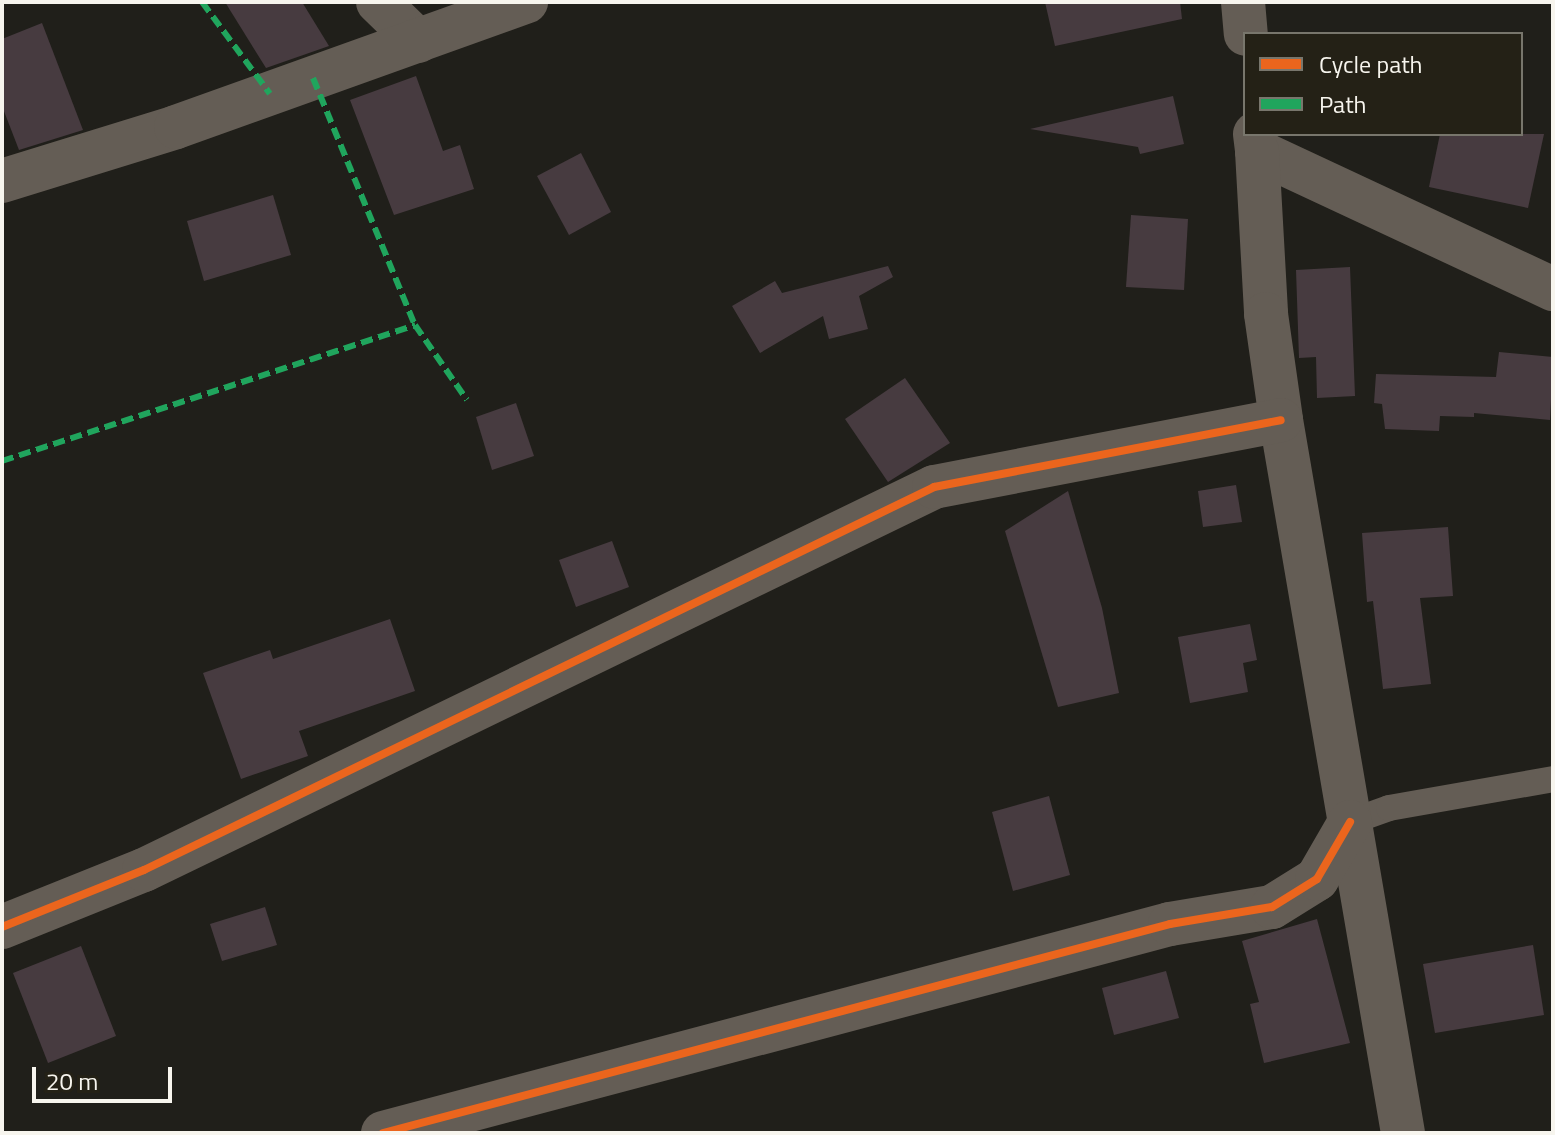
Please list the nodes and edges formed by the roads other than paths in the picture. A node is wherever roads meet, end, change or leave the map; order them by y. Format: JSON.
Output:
{"nodes":[{"id":1,"x":378,"y":2,"type":"edge"},
{"id":2,"x":526,"y":2,"type":"edge"},
{"id":3,"x":1243,"y":2,"type":"edge"},
{"id":4,"x":1246,"y":32,"type":"edge"},
{"id":5,"x":418,"y":41,"type":"junction"},
{"id":6,"x":1256,"y":143,"type":"edge"},
{"id":7,"x":2,"y":181,"type":"edge"},
{"id":8,"x":1553,"y":289,"type":"edge"},
{"id":9,"x":1281,"y":420,"type":"junction"},
{"id":10,"x":1553,"y":779,"type":"edge"},
{"id":11,"x":1350,"y":822,"type":"junction"},
{"id":12,"x":2,"y":927,"type":"edge"},
{"id":13,"x":383,"y":1133,"type":"edge"},
{"id":14,"x":1403,"y":1133,"type":"edge"}],
"edges":[{"from":1,"to":5,"type":"street"},
{"from":2,"to":5,"type":"street"},
{"from":3,"to":4,"type":"street"},
{"from":5,"to":7,"type":"street"},
{"from":6,"to":8,"type":"street"},
{"from":6,"to":9,"type":"street"},
{"from":9,"to":11,"type":"street"},
{"from":9,"to":12,"type":"street"},
{"from":10,"to":11,"type":"lane"},
{"from":11,"to":13,"type":"street"},
{"from":11,"to":14,"type":"street"}]}
